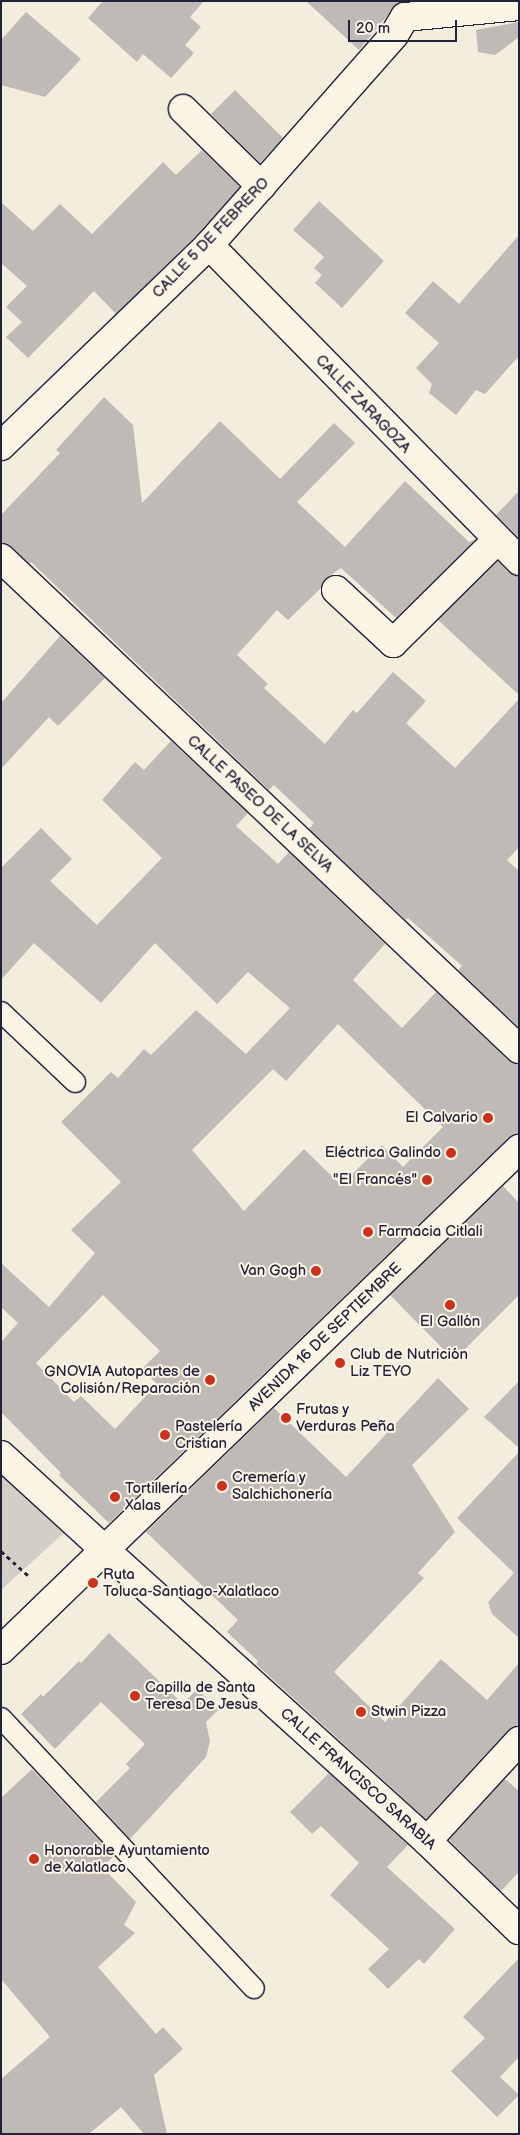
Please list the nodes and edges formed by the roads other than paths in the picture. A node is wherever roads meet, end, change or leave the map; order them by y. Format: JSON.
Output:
{"nodes":[{"id":1,"x":519,"y":6,"type":"edge"},
{"id":2,"x":404,"y":9,"type":"edge"},
{"id":3,"x":183,"y":109,"type":"dead end"},
{"id":4,"x":261,"y":186,"type":"junction"},
{"id":5,"x":208,"y":245,"type":"junction"},
{"id":6,"x":1,"y":446,"type":"edge"},
{"id":7,"x":497,"y":540,"type":"junction"},
{"id":8,"x":1,"y":558,"type":"edge"},
{"id":9,"x":519,"y":562,"type":"edge"},
{"id":10,"x":336,"y":590,"type":"dead end"},
{"id":11,"x":1,"y":1012,"type":"edge"},
{"id":12,"x":519,"y":1049,"type":"edge"},
{"id":13,"x":75,"y":1082,"type":"dead end"},
{"id":14,"x":519,"y":1149,"type":"edge"},
{"id":15,"x":1,"y":1455,"type":"edge"},
{"id":16,"x":105,"y":1550,"type":"junction"},
{"id":17,"x":1,"y":1650,"type":"edge"},
{"id":18,"x":1,"y":1718,"type":"edge"},
{"id":19,"x":519,"y":1741,"type":"edge"},
{"id":20,"x":426,"y":1841,"type":"junction"},
{"id":21,"x":519,"y":1930,"type":"edge"},
{"id":22,"x":254,"y":1988,"type":"dead end"}],
"edges":[{"from":1,"to":2,"type":"street"},
{"from":2,"to":4,"type":"street","name":"CALLE 5 DE FEBRERO"},
{"from":3,"to":4,"type":"street"},
{"from":4,"to":5,"type":"street","name":"CALLE 5 DE FEBRERO"},
{"from":5,"to":6,"type":"street","name":"CALLE 5 DE FEBRERO"},
{"from":5,"to":7,"type":"street","name":"CALLE ZARAGOZA"},
{"from":7,"to":9,"type":"street","name":"CALLE ZARAGOZA"},
{"from":7,"to":10,"type":"street"},
{"from":8,"to":12,"type":"street","name":"CALLE PASEO DE LA SELVA"},
{"from":11,"to":13,"type":"lane"},
{"from":14,"to":16,"type":"street","name":"AVENIDA 16 DE SEPTIEMBRE"},
{"from":15,"to":16,"type":"street","name":"CALLE FRANCISCO SARABIA"},
{"from":16,"to":17,"type":"street","name":"AVENIDA 16 DE SEPTIEMBRE"},
{"from":16,"to":20,"type":"street","name":"CALLE FRANCISCO SARABIA"},
{"from":18,"to":22,"type":"lane"},
{"from":19,"to":20,"type":"street"},
{"from":20,"to":21,"type":"street","name":"CALLE FRANCISCO SARABIA"}]}
